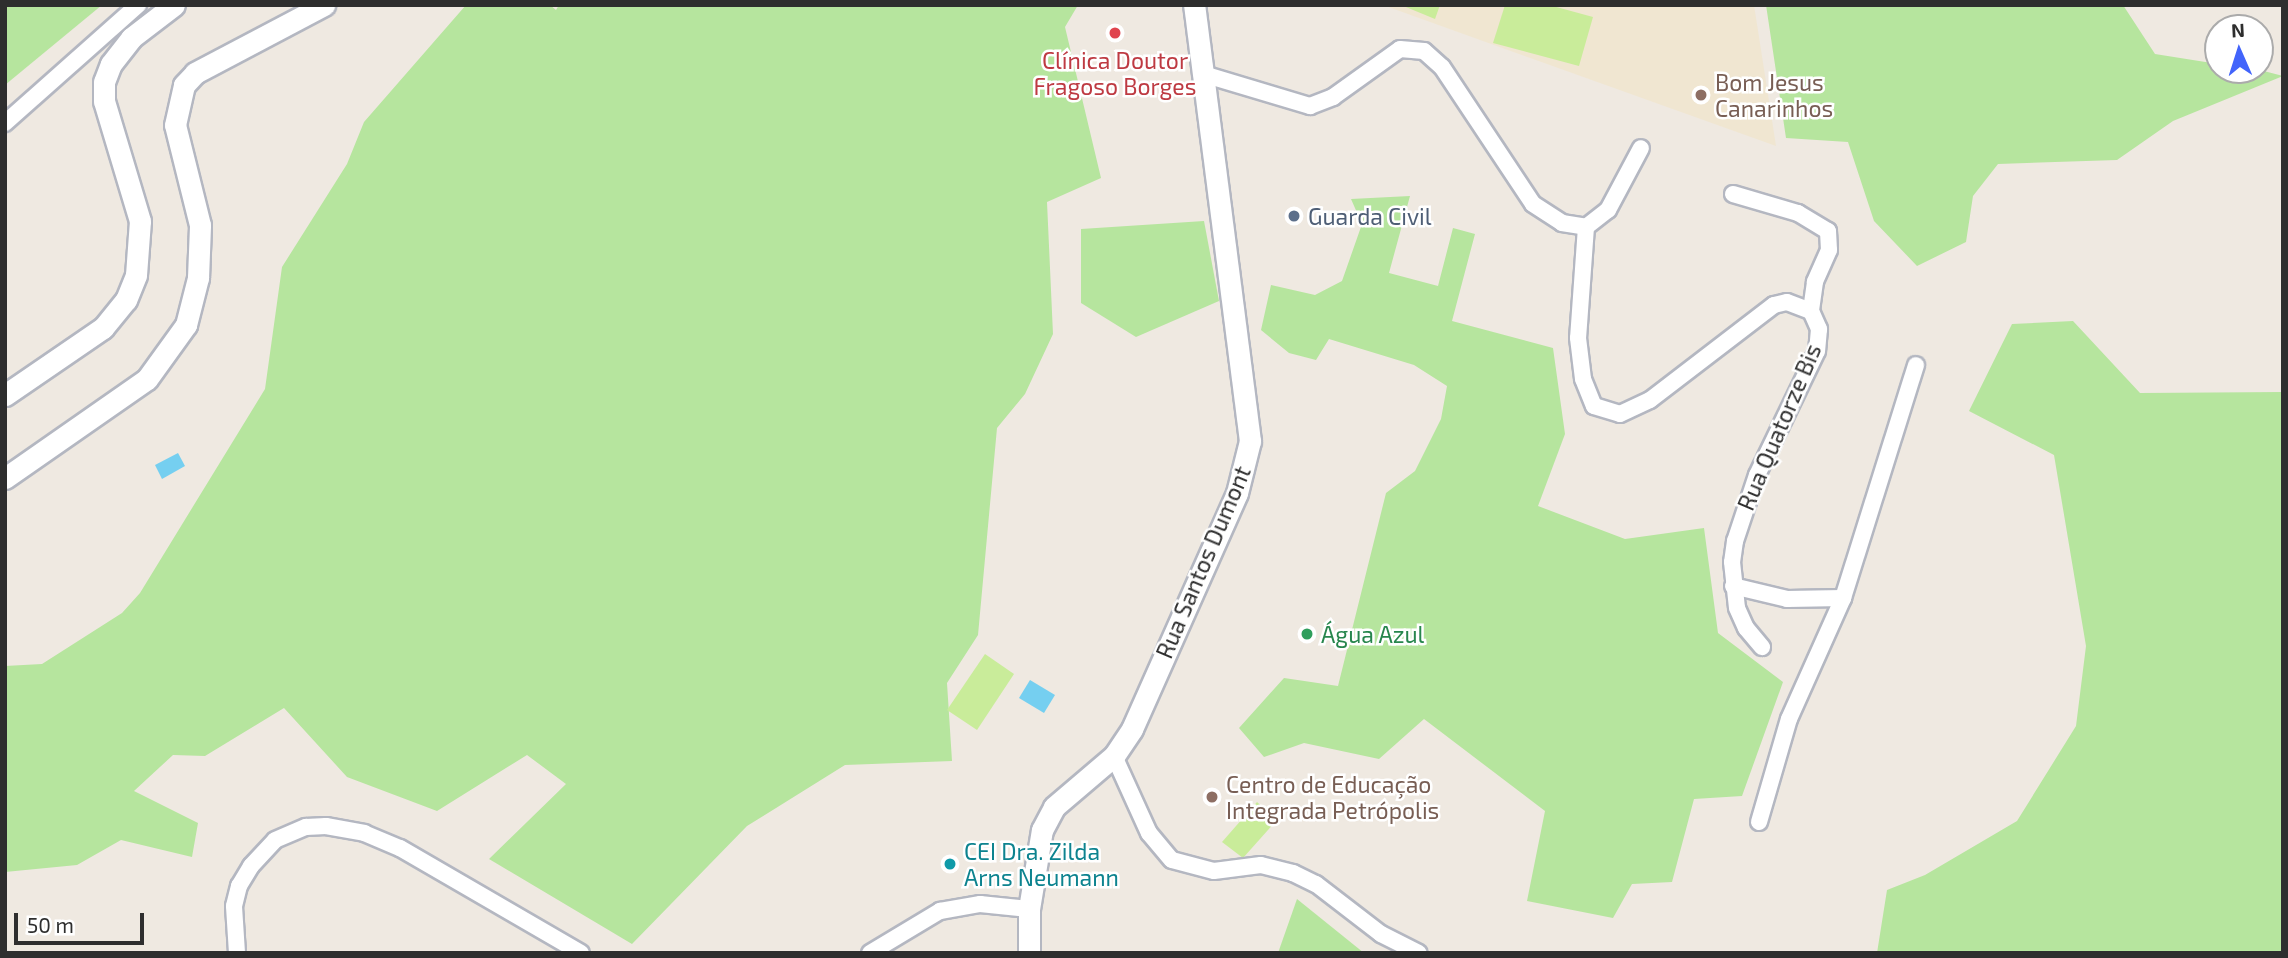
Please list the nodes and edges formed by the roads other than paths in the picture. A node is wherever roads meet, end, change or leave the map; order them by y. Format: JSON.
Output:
{"nodes":[{"id":1,"x":138,"y":5,"type":"edge"},
{"id":2,"x":174,"y":5,"type":"edge"},
{"id":3,"x":324,"y":5,"type":"edge"},
{"id":4,"x":1194,"y":5,"type":"edge"},
{"id":5,"x":1203,"y":74,"type":"junction"},
{"id":6,"x":5,"y":124,"type":"edge"},
{"id":7,"x":1641,"y":148,"type":"dead end"},
{"id":8,"x":1733,"y":194,"type":"dead end"},
{"id":9,"x":1586,"y":227,"type":"junction"},
{"id":10,"x":1811,"y":311,"type":"junction"},
{"id":11,"x":1916,"y":365,"type":"dead end"},
{"id":12,"x":5,"y":395,"type":"edge"},
{"id":13,"x":5,"y":478,"type":"edge"},
{"id":14,"x":1733,"y":586,"type":"junction"},
{"id":15,"x":1843,"y":598,"type":"junction"},
{"id":16,"x":1762,"y":647,"type":"dead end"},
{"id":17,"x":1114,"y":757,"type":"junction"},
{"id":18,"x":1759,"y":822,"type":"dead end"},
{"id":19,"x":1029,"y":909,"type":"junction"},
{"id":20,"x":237,"y":953,"type":"edge"},
{"id":21,"x":581,"y":953,"type":"edge"},
{"id":22,"x":870,"y":953,"type":"edge"},
{"id":23,"x":1029,"y":953,"type":"edge"},
{"id":24,"x":1419,"y":953,"type":"edge"}],
"edges":[{"from":1,"to":6,"type":"street"},
{"from":2,"to":12,"type":"main road"},
{"from":3,"to":13,"type":"main road"},
{"from":4,"to":5,"type":"main road","name":"Rua Santos Dumont"},
{"from":5,"to":9,"type":"street"},
{"from":5,"to":17,"type":"main road","name":"Rua Santos Dumont"},
{"from":7,"to":9,"type":"street"},
{"from":8,"to":10,"type":"street","name":"Rua Quatorze Bis"},
{"from":9,"to":10,"type":"street","name":"Rua Quatorze Bis"},
{"from":10,"to":14,"type":"street","name":"Rua Quatorze Bis"},
{"from":11,"to":15,"type":"street"},
{"from":14,"to":15,"type":"street"},
{"from":14,"to":16,"type":"street","name":"Rua Quatorze Bis"},
{"from":15,"to":18,"type":"street"},
{"from":17,"to":19,"type":"main road","name":"Rua Santos Dumont"},
{"from":17,"to":24,"type":"street"},
{"from":19,"to":22,"type":"street"},
{"from":19,"to":23,"type":"main road","name":"Rua Santos Dumont"},
{"from":20,"to":21,"type":"street"}]}
